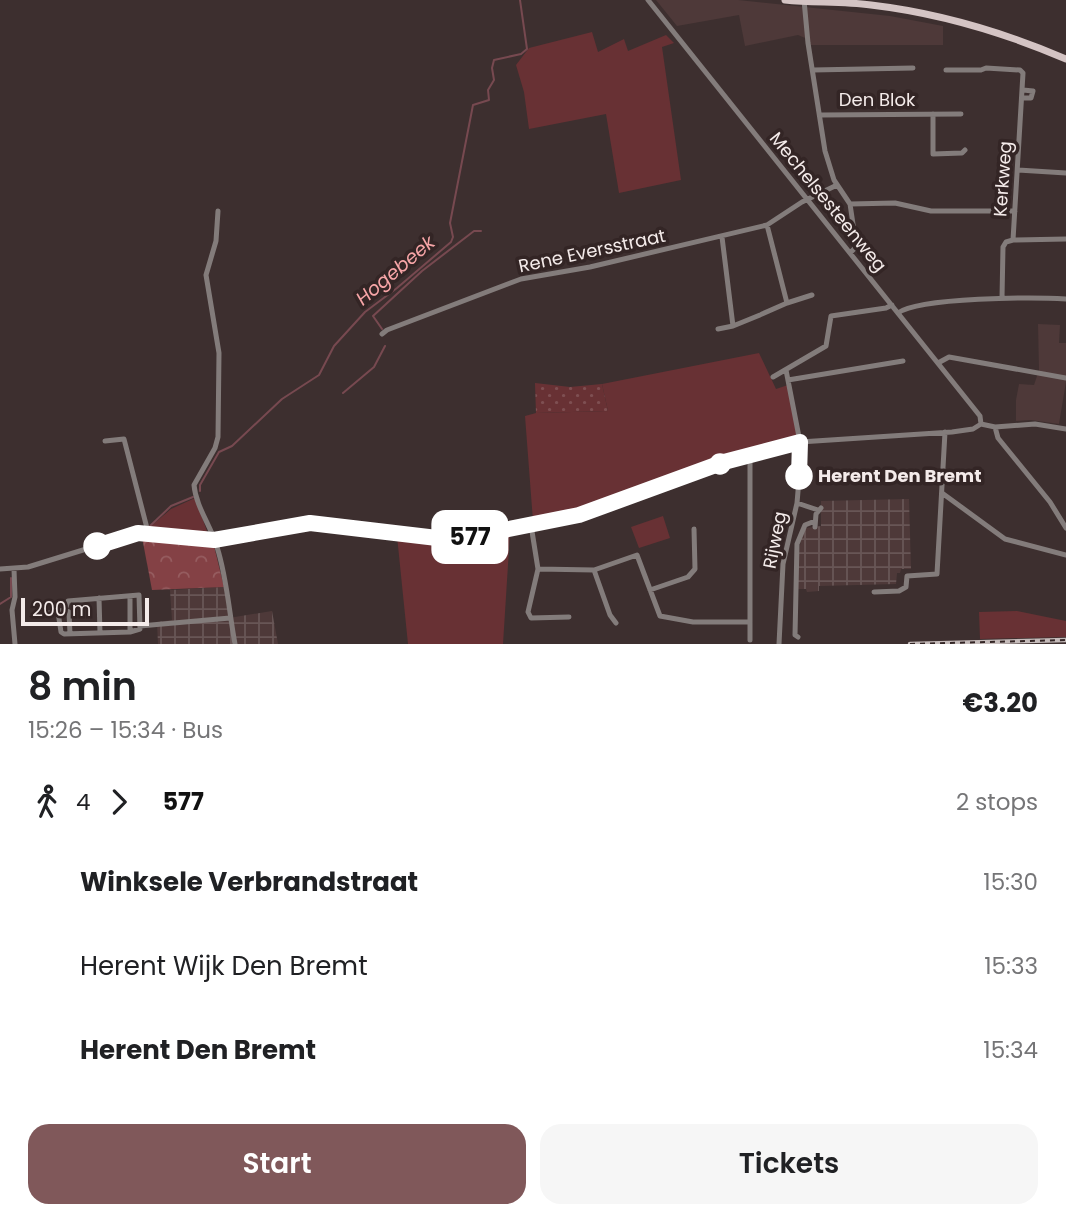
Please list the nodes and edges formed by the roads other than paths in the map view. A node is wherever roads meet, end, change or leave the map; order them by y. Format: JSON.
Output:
{"nodes":[{"id":1,"x":648,"y":0,"type":"edge"},
{"id":2,"x":785,"y":0,"type":"edge"},
{"id":3,"x":804,"y":0,"type":"edge"},
{"id":4,"x":855,"y":0,"type":"edge"},
{"id":5,"x":1066,"y":57,"type":"edge"},
{"id":6,"x":913,"y":68,"type":"dead end"},
{"id":7,"x":946,"y":70,"type":"dead end"},
{"id":8,"x":813,"y":71,"type":"junction"},
{"id":9,"x":1023,"y":90,"type":"junction"},
{"id":10,"x":1022,"y":98,"type":"junction"},
{"id":11,"x":933,"y":114,"type":"junction"},
{"id":12,"x":961,"y":114,"type":"dead end"},
{"id":13,"x":821,"y":115,"type":"junction"},
{"id":14,"x":965,"y":150,"type":"dead end"},
{"id":15,"x":1018,"y":170,"type":"junction"},
{"id":16,"x":1066,"y":173,"type":"edge"},
{"id":17,"x":837,"y":185,"type":"junction"},
{"id":18,"x":808,"y":200,"type":"junction"},
{"id":19,"x":850,"y":204,"type":"junction"},
{"id":20,"x":218,"y":211,"type":"dead end"},
{"id":21,"x":1014,"y":211,"type":"junction"},
{"id":22,"x":767,"y":225,"type":"junction"},
{"id":23,"x":722,"y":237,"type":"junction"},
{"id":24,"x":1066,"y":239,"type":"edge"},
{"id":25,"x":1013,"y":240,"type":"junction"},
{"id":26,"x":850,"y":253,"type":"junction"},
{"id":27,"x":812,"y":295,"type":"dead end"},
{"id":28,"x":1002,"y":298,"type":"junction"},
{"id":29,"x":1066,"y":299,"type":"edge"},
{"id":30,"x":787,"y":303,"type":"junction"},
{"id":31,"x":892,"y":305,"type":"junction"},
{"id":32,"x":898,"y":313,"type":"junction"},
{"id":33,"x":733,"y":326,"type":"junction"},
{"id":34,"x":718,"y":329,"type":"dead end"},
{"id":35,"x":382,"y":334,"type":"dead end"},
{"id":36,"x":903,"y":361,"type":"dead end"},
{"id":37,"x":938,"y":363,"type":"junction"},
{"id":38,"x":786,"y":370,"type":"junction"},
{"id":39,"x":772,"y":377,"type":"dead end"},
{"id":40,"x":1066,"y":378,"type":"edge"},
{"id":41,"x":788,"y":380,"type":"junction"},
{"id":42,"x":981,"y":424,"type":"junction"},
{"id":43,"x":995,"y":427,"type":"junction"},
{"id":44,"x":1066,"y":429,"type":"edge"},
{"id":45,"x":945,"y":432,"type":"junction"},
{"id":46,"x":105,"y":441,"type":"dead end"},
{"id":47,"x":800,"y":442,"type":"junction"},
{"id":48,"x":750,"y":455,"type":"junction"},
{"id":49,"x":942,"y":494,"type":"junction"},
{"id":50,"x":797,"y":503,"type":"junction"},
{"id":51,"x":531,"y":525,"type":"junction"},
{"id":52,"x":1066,"y":528,"type":"edge"},
{"id":53,"x":694,"y":529,"type":"dead end"},
{"id":54,"x":148,"y":533,"type":"junction"},
{"id":55,"x":214,"y":540,"type":"junction"},
{"id":56,"x":1066,"y":555,"type":"edge"},
{"id":57,"x":0,"y":569,"type":"edge"},
{"id":58,"x":15,"y":569,"type":"junction"},
{"id":59,"x":538,"y":569,"type":"junction"},
{"id":60,"x":594,"y":570,"type":"junction"},
{"id":61,"x":650,"y":590,"type":"junction"},
{"id":62,"x":874,"y":592,"type":"dead end"},
{"id":63,"x":130,"y":596,"type":"junction"},
{"id":64,"x":99,"y":598,"type":"junction"},
{"id":65,"x":62,"y":611,"type":"junction"},
{"id":66,"x":41,"y":614,"type":"dead end"},
{"id":67,"x":569,"y":617,"type":"dead end"},
{"id":68,"x":230,"y":618,"type":"junction"},
{"id":69,"x":750,"y":622,"type":"junction"},
{"id":70,"x":616,"y":623,"type":"dead end"},
{"id":71,"x":140,"y":626,"type":"junction"},
{"id":72,"x":131,"y":632,"type":"junction"},
{"id":73,"x":70,"y":634,"type":"junction"},
{"id":74,"x":100,"y":634,"type":"junction"},
{"id":75,"x":798,"y":637,"type":"dead end"},
{"id":76,"x":750,"y":640,"type":"dead end"},
{"id":77,"x":15,"y":644,"type":"edge"},
{"id":78,"x":235,"y":644,"type":"edge"},
{"id":79,"x":779,"y":644,"type":"edge"}],
"edges":[{"from":1,"to":18,"type":"street","name":"Mechelsesteenweg"},
{"from":2,"to":3,"type":"main road"},
{"from":3,"to":5,"type":"main road"},
{"from":3,"to":8,"type":"street"},
{"from":4,"to":5,"type":"main road"},
{"from":6,"to":8,"type":"street"},
{"from":7,"to":9,"type":"street"},
{"from":8,"to":13,"type":"street"},
{"from":9,"to":10,"type":"street","name":"Kerkweg"},
{"from":9,"to":10,"type":"street","name":"Kerkweg"},
{"from":10,"to":15,"type":"street","name":"Kerkweg"},
{"from":11,"to":12,"type":"street","name":"Den Blok"},
{"from":11,"to":13,"type":"street","name":"Den Blok"},
{"from":11,"to":14,"type":"street","name":"Den Blok"},
{"from":13,"to":17,"type":"street"},
{"from":15,"to":16,"type":"street"},
{"from":15,"to":21,"type":"street","name":"Kerkweg"},
{"from":17,"to":18,"type":"street","name":"Rene Eversstraat"},
{"from":17,"to":19,"type":"street"},
{"from":18,"to":22,"type":"street","name":"Rene Eversstraat"},
{"from":18,"to":26,"type":"street","name":"Mechelsesteenweg"},
{"from":19,"to":21,"type":"street"},
{"from":19,"to":26,"type":"street"},
{"from":20,"to":55,"type":"street"},
{"from":21,"to":25,"type":"street","name":"Kerkweg"},
{"from":22,"to":23,"type":"street","name":"Rene Eversstraat"},
{"from":22,"to":30,"type":"street"},
{"from":23,"to":33,"type":"street"},
{"from":23,"to":35,"type":"street","name":"Rene Eversstraat"},
{"from":24,"to":25,"type":"street"},
{"from":25,"to":28,"type":"street","name":"Kerkweg"},
{"from":26,"to":31,"type":"street","name":"Mechelsesteenweg"},
{"from":27,"to":30,"type":"street"},
{"from":28,"to":29,"type":"street"},
{"from":28,"to":32,"type":"street"},
{"from":30,"to":33,"type":"street"},
{"from":31,"to":32,"type":"street","name":"Mechelsesteenweg"},
{"from":31,"to":38,"type":"street"},
{"from":32,"to":37,"type":"street","name":"Mechelsesteenweg"},
{"from":33,"to":34,"type":"street"},
{"from":36,"to":41,"type":"street"},
{"from":37,"to":40,"type":"street"},
{"from":37,"to":42,"type":"street","name":"Mechelsesteenweg"},
{"from":38,"to":39,"type":"street"},
{"from":38,"to":41,"type":"street","name":"Rijweg"},
{"from":41,"to":47,"type":"street","name":"Rijweg"},
{"from":42,"to":43,"type":"street"},
{"from":42,"to":45,"type":"street"},
{"from":43,"to":44,"type":"street"},
{"from":43,"to":52,"type":"street"},
{"from":45,"to":47,"type":"street"},
{"from":45,"to":49,"type":"street"},
{"from":46,"to":54,"type":"street"},
{"from":47,"to":48,"type":"street"},
{"from":47,"to":50,"type":"street","name":"Rijweg"},
{"from":48,"to":51,"type":"street"},
{"from":48,"to":69,"type":"street"},
{"from":49,"to":56,"type":"street"},
{"from":49,"to":62,"type":"street"},
{"from":50,"to":75,"type":"street"},
{"from":50,"to":79,"type":"street","name":"Rijweg"},
{"from":51,"to":55,"type":"street"},
{"from":51,"to":59,"type":"street"},
{"from":53,"to":61,"type":"street"},
{"from":54,"to":55,"type":"street"},
{"from":54,"to":58,"type":"street"},
{"from":55,"to":68,"type":"street"},
{"from":57,"to":58,"type":"street"},
{"from":58,"to":77,"type":"street"},
{"from":59,"to":60,"type":"street"},
{"from":59,"to":67,"type":"street"},
{"from":60,"to":61,"type":"street"},
{"from":60,"to":70,"type":"street"},
{"from":61,"to":69,"type":"street"},
{"from":63,"to":64,"type":"street"},
{"from":63,"to":71,"type":"street"},
{"from":63,"to":72,"type":"street"},
{"from":64,"to":65,"type":"street"},
{"from":64,"to":74,"type":"street"},
{"from":65,"to":66,"type":"street"},
{"from":65,"to":73,"type":"street"},
{"from":65,"to":73,"type":"street"},
{"from":68,"to":71,"type":"street"},
{"from":68,"to":78,"type":"street"},
{"from":69,"to":76,"type":"street"},
{"from":71,"to":72,"type":"street"},
{"from":72,"to":74,"type":"street"},
{"from":73,"to":74,"type":"street"}]}
